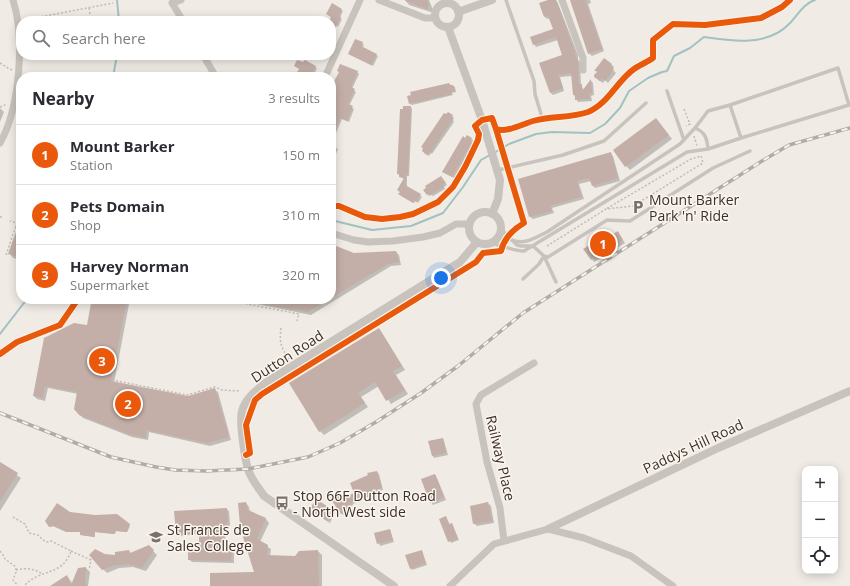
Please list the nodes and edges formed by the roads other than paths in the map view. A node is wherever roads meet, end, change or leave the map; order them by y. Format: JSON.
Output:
{"nodes":[{"id":1,"x":13,"y":0,"type":"edge"},
{"id":2,"x":181,"y":0,"type":"edge"},
{"id":3,"x":360,"y":0,"type":"edge"},
{"id":4,"x":379,"y":0,"type":"edge"},
{"id":5,"x":492,"y":0,"type":"edge"},
{"id":6,"x":506,"y":0,"type":"edge"},
{"id":7,"x":562,"y":0,"type":"edge"},
{"id":8,"x":439,"y":3,"type":"edge"},
{"id":9,"x":458,"y":12,"type":"junction"},
{"id":10,"x":17,"y":16,"type":"edge"},
{"id":11,"x":180,"y":16,"type":"edge"},
{"id":12,"x":435,"y":18,"type":"junction"},
{"id":13,"x":448,"y":27,"type":"junction"},
{"id":14,"x":336,"y":53,"type":"edge"},
{"id":15,"x":19,"y":60,"type":"edge"},
{"id":16,"x":206,"y":60,"type":"edge"},
{"id":17,"x":333,"y":60,"type":"edge"},
{"id":18,"x":583,"y":70,"type":"dead end"},
{"id":19,"x":18,"y":72,"type":"edge"},
{"id":20,"x":213,"y":72,"type":"edge"},
{"id":21,"x":327,"y":72,"type":"edge"},
{"id":22,"x":667,"y":91,"type":"dead end"},
{"id":23,"x":16,"y":93,"type":"edge"},
{"id":24,"x":646,"y":103,"type":"dead end"},
{"id":25,"x":730,"y":106,"type":"junction"},
{"id":26,"x":541,"y":114,"type":"dead end"},
{"id":27,"x":694,"y":128,"type":"junction"},
{"id":28,"x":741,"y":138,"type":"junction"},
{"id":29,"x":684,"y":140,"type":"junction"},
{"id":30,"x":0,"y":143,"type":"edge"},
{"id":31,"x":708,"y":148,"type":"junction"},
{"id":32,"x":750,"y":151,"type":"dead end"},
{"id":33,"x":498,"y":170,"type":"junction"},
{"id":34,"x":492,"y":214,"type":"junction"},
{"id":35,"x":470,"y":224,"type":"junction"},
{"id":36,"x":501,"y":229,"type":"junction"},
{"id":37,"x":336,"y":235,"type":"edge"},
{"id":38,"x":511,"y":240,"type":"junction"},
{"id":39,"x":478,"y":242,"type":"junction"},
{"id":40,"x":491,"y":243,"type":"junction"},
{"id":41,"x":533,"y":246,"type":"junction"},
{"id":42,"x":544,"y":256,"type":"junction"},
{"id":43,"x":523,"y":279,"type":"dead end"},
{"id":44,"x":556,"y":282,"type":"dead end"},
{"id":45,"x":534,"y":364,"type":"dead end"},
{"id":46,"x":850,"y":391,"type":"edge"},
{"id":47,"x":548,"y":529,"type":"junction"},
{"id":48,"x":504,"y":541,"type":"junction"},
{"id":49,"x":394,"y":586,"type":"edge"},
{"id":50,"x":450,"y":586,"type":"edge"},
{"id":51,"x":673,"y":586,"type":"edge"}],
"edges":[{"from":1,"to":10,"type":"street"},
{"from":2,"to":11,"type":"street"},
{"from":3,"to":14,"type":"street"},
{"from":4,"to":12,"type":"street"},
{"from":5,"to":9,"type":"street"},
{"from":6,"to":26,"type":"lane"},
{"from":7,"to":18,"type":"street"},
{"from":8,"to":9,"type":"street"},
{"from":8,"to":12,"type":"street"},
{"from":9,"to":13,"type":"street"},
{"from":12,"to":13,"type":"street"},
{"from":13,"to":33,"type":"street"},
{"from":15,"to":19,"type":"street"},
{"from":16,"to":20,"type":"street"},
{"from":17,"to":21,"type":"street"},
{"from":22,"to":29,"type":"lane"},
{"from":23,"to":30,"type":"street"},
{"from":24,"to":33,"type":"lane"},
{"from":25,"to":27,"type":"lane"},
{"from":25,"to":28,"type":"lane"},
{"from":25,"to":28,"type":"lane"},
{"from":27,"to":29,"type":"lane"},
{"from":27,"to":31,"type":"lane"},
{"from":28,"to":31,"type":"lane"},
{"from":29,"to":38,"type":"lane"},
{"from":31,"to":41,"type":"lane"},
{"from":32,"to":42,"type":"lane"},
{"from":33,"to":34,"type":"street"},
{"from":34,"to":35,"type":"street"},
{"from":34,"to":36,"type":"street"},
{"from":35,"to":37,"type":"street"},
{"from":35,"to":39,"type":"street"},
{"from":36,"to":38,"type":"lane"},
{"from":36,"to":40,"type":"street"},
{"from":38,"to":41,"type":"lane"},
{"from":39,"to":40,"type":"street"},
{"from":39,"to":49,"type":"street","name":"Dutton Road"},
{"from":40,"to":41,"type":"lane"},
{"from":41,"to":42,"type":"lane"},
{"from":42,"to":43,"type":"lane"},
{"from":42,"to":44,"type":"lane"},
{"from":45,"to":48,"type":"street","name":"Railway Place"},
{"from":46,"to":47,"type":"street","name":"Paddys Hill Road"},
{"from":47,"to":48,"type":"street"},
{"from":47,"to":51,"type":"street"},
{"from":48,"to":50,"type":"street"}]}
